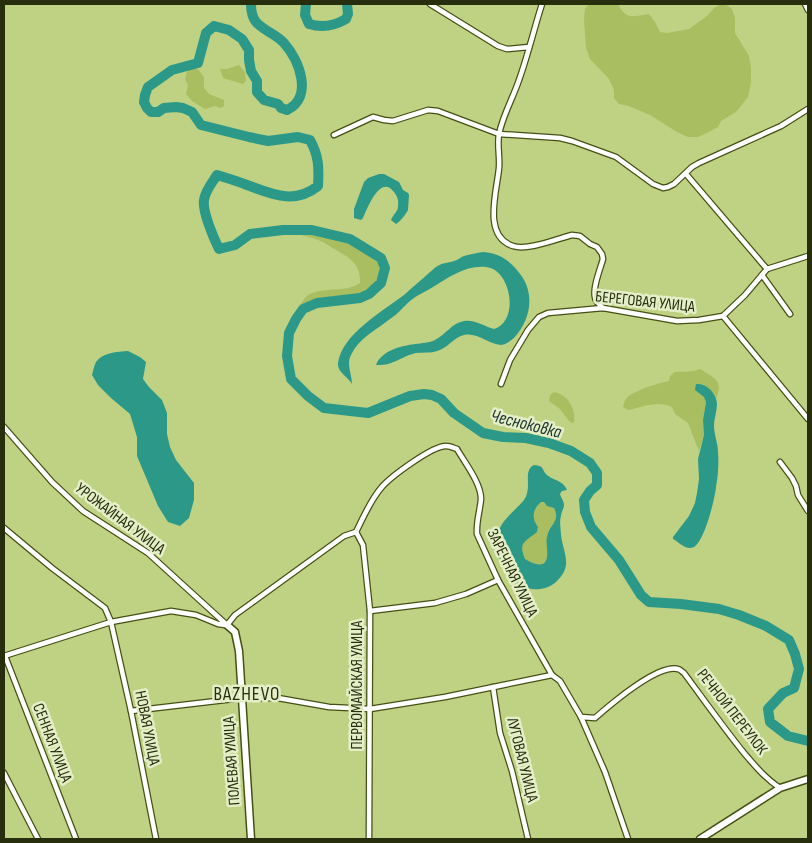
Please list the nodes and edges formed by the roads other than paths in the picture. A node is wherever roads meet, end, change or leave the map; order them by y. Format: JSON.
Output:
{"nodes":[{"id":1,"x":430,"y":4,"type":"edge"},
{"id":2,"x":542,"y":4,"type":"edge"},
{"id":3,"x":804,"y":4,"type":"edge"},
{"id":4,"x":808,"y":10,"type":"edge"},
{"id":5,"x":529,"y":47,"type":"junction"},
{"id":6,"x":808,"y":109,"type":"edge"},
{"id":7,"x":499,"y":134,"type":"junction"},
{"id":8,"x":334,"y":135,"type":"dead end"},
{"id":9,"x":686,"y":174,"type":"junction"},
{"id":10,"x":808,"y":256,"type":"edge"},
{"id":11,"x":767,"y":269,"type":"junction"},
{"id":12,"x":762,"y":275,"type":"junction"},
{"id":13,"x":603,"y":308,"type":"junction"},
{"id":14,"x":790,"y":314,"type":"dead end"},
{"id":15,"x":723,"y":316,"type":"junction"},
{"id":16,"x":501,"y":384,"type":"dead end"},
{"id":17,"x":808,"y":419,"type":"edge"},
{"id":18,"x":4,"y":427,"type":"edge"},
{"id":19,"x":780,"y":462,"type":"dead end"},
{"id":20,"x":808,"y":511,"type":"edge"},
{"id":21,"x":4,"y":528,"type":"edge"},
{"id":22,"x":356,"y":532,"type":"junction"},
{"id":23,"x":498,"y":580,"type":"junction"},
{"id":24,"x":370,"y":611,"type":"junction"},
{"id":25,"x":111,"y":622,"type":"junction"},
{"id":26,"x":226,"y":625,"type":"junction"},
{"id":27,"x":4,"y":656,"type":"edge"},
{"id":28,"x":552,"y":675,"type":"junction"},
{"id":29,"x":493,"y":687,"type":"junction"},
{"id":30,"x":242,"y":698,"type":"junction"},
{"id":31,"x":370,"y":709,"type":"junction"},
{"id":32,"x":131,"y":711,"type":"junction"},
{"id":33,"x":581,"y":717,"type":"junction"},
{"id":34,"x":4,"y":773,"type":"edge"},
{"id":35,"x":808,"y":779,"type":"edge"},
{"id":36,"x":780,"y":788,"type":"junction"},
{"id":37,"x":38,"y":839,"type":"edge"},
{"id":38,"x":76,"y":839,"type":"edge"},
{"id":39,"x":156,"y":839,"type":"edge"},
{"id":40,"x":251,"y":839,"type":"edge"},
{"id":41,"x":369,"y":839,"type":"edge"},
{"id":42,"x":528,"y":839,"type":"edge"},
{"id":43,"x":628,"y":839,"type":"edge"},
{"id":44,"x":700,"y":839,"type":"edge"}],
"edges":[{"from":1,"to":5,"type":"street"},
{"from":2,"to":5,"type":"street"},
{"from":3,"to":4,"type":"street"},
{"from":5,"to":7,"type":"street"},
{"from":6,"to":9,"type":"street"},
{"from":7,"to":8,"type":"street"},
{"from":7,"to":9,"type":"street"},
{"from":7,"to":13,"type":"street"},
{"from":9,"to":11,"type":"street"},
{"from":10,"to":11,"type":"street"},
{"from":11,"to":12,"type":"street"},
{"from":12,"to":14,"type":"street"},
{"from":12,"to":15,"type":"street"},
{"from":13,"to":15,"type":"street","name":"БЕРЕГОВАЯ УЛИЦА"},
{"from":13,"to":16,"type":"street","name":"БЕРЕГОВАЯ УЛИЦА"},
{"from":15,"to":17,"type":"street"},
{"from":18,"to":26,"type":"street","name":"УРОЖАЙНАЯ УЛИЦА"},
{"from":19,"to":20,"type":"street"},
{"from":21,"to":25,"type":"street"},
{"from":22,"to":23,"type":"street","name":"ЗАРЕЧНАЯ УЛИЦА"},
{"from":22,"to":24,"type":"street","name":"ПЕРВОМАЙСКАЯ УЛИЦА"},
{"from":22,"to":26,"type":"street"},
{"from":23,"to":24,"type":"street"},
{"from":23,"to":28,"type":"street","name":"ЗАРЕЧНАЯ УЛИЦА"},
{"from":24,"to":31,"type":"street","name":"ПЕРВОМАЙСКАЯ УЛИЦА"},
{"from":25,"to":26,"type":"street"},
{"from":25,"to":27,"type":"street"},
{"from":25,"to":32,"type":"street","name":"НОВАЯ УЛИЦА"},
{"from":26,"to":30,"type":"street","name":"ПОЛЕВАЯ УЛИЦА"},
{"from":27,"to":38,"type":"street","name":"СЕННАЯ УЛИЦА"},
{"from":28,"to":29,"type":"street"},
{"from":28,"to":33,"type":"street","name":"ЗАРЕЧНАЯ УЛИЦА"},
{"from":29,"to":31,"type":"street"},
{"from":29,"to":42,"type":"street","name":"ЛУГОВАЯ УЛИЦА"},
{"from":30,"to":31,"type":"street"},
{"from":30,"to":32,"type":"street"},
{"from":30,"to":40,"type":"street","name":"ПОЛЕВАЯ УЛИЦА"},
{"from":31,"to":41,"type":"street","name":"ПЕРВОМАЙСКАЯ УЛИЦА"},
{"from":32,"to":39,"type":"street","name":"НОВАЯ УЛИЦА"},
{"from":33,"to":36,"type":"street","name":"РЕЧНОЙ ПЕРЕУЛОК"},
{"from":33,"to":43,"type":"street","name":"ЗАРЕЧНАЯ УЛИЦА"},
{"from":34,"to":37,"type":"street"},
{"from":35,"to":36,"type":"street"},
{"from":36,"to":44,"type":"street"}]}
